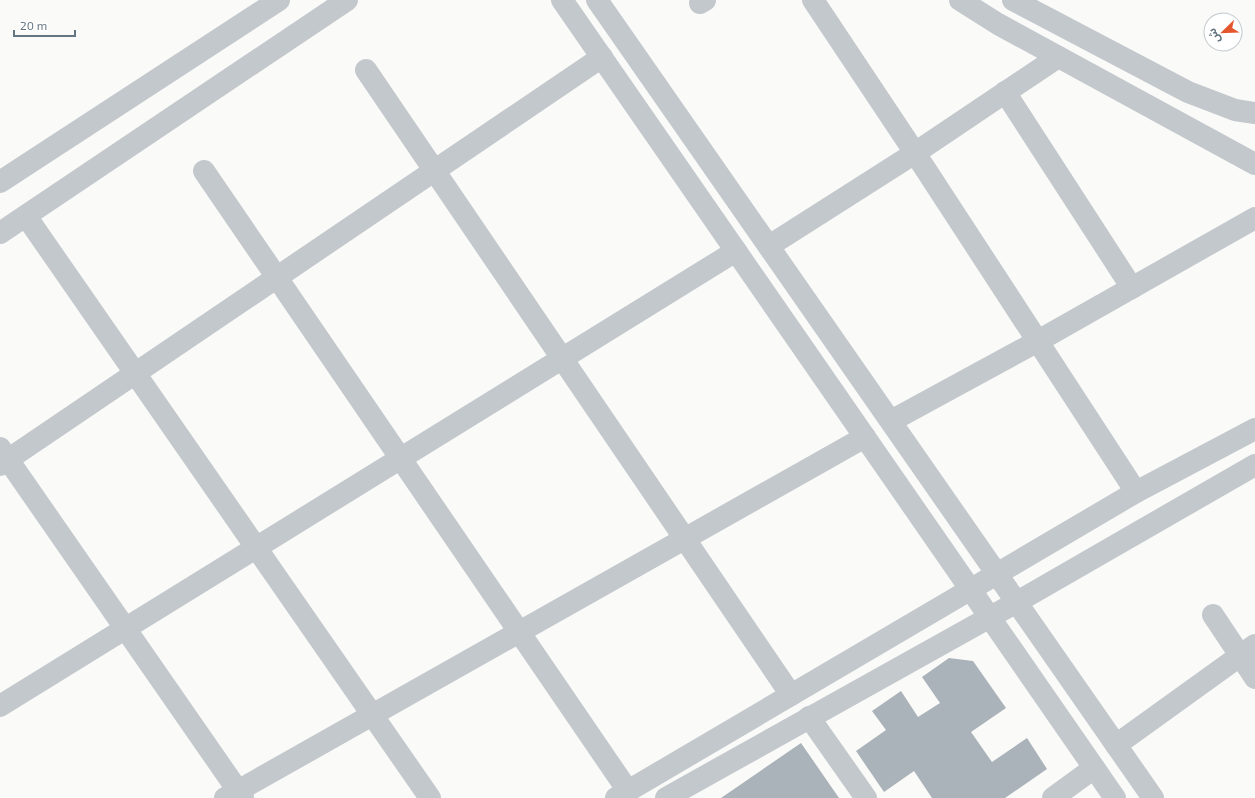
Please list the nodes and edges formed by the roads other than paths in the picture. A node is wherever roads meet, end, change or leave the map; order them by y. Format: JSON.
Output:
{"nodes":[{"id":1,"x":279,"y":0,"type":"edge"},
{"id":2,"x":347,"y":0,"type":"edge"},
{"id":3,"x":562,"y":0,"type":"edge"},
{"id":4,"x":597,"y":0,"type":"edge"},
{"id":5,"x":813,"y":0,"type":"edge"},
{"id":6,"x":960,"y":0,"type":"edge"},
{"id":7,"x":1014,"y":0,"type":"edge"},
{"id":8,"x":602,"y":56,"type":"junction"},
{"id":9,"x":1058,"y":57,"type":"junction"},
{"id":10,"x":366,"y":70,"type":"dead end"},
{"id":11,"x":1005,"y":92,"type":"junction"},
{"id":12,"x":1255,"y":113,"type":"edge"},
{"id":13,"x":915,"y":153,"type":"junction"},
{"id":14,"x":1255,"y":164,"type":"edge"},
{"id":15,"x":434,"y":170,"type":"junction"},
{"id":16,"x":204,"y":171,"type":"dead end"},
{"id":17,"x":0,"y":182,"type":"edge"},
{"id":18,"x":26,"y":216,"type":"junction"},
{"id":19,"x":1255,"y":218,"type":"edge"},
{"id":20,"x":0,"y":233,"type":"edge"},
{"id":21,"x":769,"y":246,"type":"junction"},
{"id":22,"x":736,"y":251,"type":"junction"},
{"id":23,"x":276,"y":277,"type":"junction"},
{"id":24,"x":1132,"y":288,"type":"junction"},
{"id":25,"x":1038,"y":341,"type":"junction"},
{"id":26,"x":562,"y":358,"type":"junction"},
{"id":27,"x":136,"y":373,"type":"junction"},
{"id":28,"x":891,"y":421,"type":"junction"},
{"id":29,"x":1255,"y":429,"type":"edge"},
{"id":30,"x":865,"y":437,"type":"junction"},
{"id":31,"x":3,"y":457,"type":"edge"},
{"id":32,"x":400,"y":458,"type":"junction"},
{"id":33,"x":1255,"y":465,"type":"edge"},
{"id":34,"x":1136,"y":492,"type":"junction"},
{"id":35,"x":684,"y":539,"type":"junction"},
{"id":36,"x":256,"y":547,"type":"junction"},
{"id":37,"x":997,"y":574,"type":"junction"},
{"id":38,"x":970,"y":590,"type":"junction"},
{"id":39,"x":1017,"y":602,"type":"junction"},
{"id":40,"x":1213,"y":615,"type":"dead end"},
{"id":41,"x":990,"y":617,"type":"junction"},
{"id":42,"x":125,"y":628,"type":"junction"},
{"id":43,"x":519,"y":632,"type":"junction"},
{"id":44,"x":1248,"y":650,"type":"edge"},
{"id":45,"x":1255,"y":678,"type":"edge"},
{"id":46,"x":791,"y":695,"type":"junction"},
{"id":47,"x":0,"y":706,"type":"edge"},
{"id":48,"x":372,"y":715,"type":"junction"},
{"id":49,"x":809,"y":717,"type":"junction"},
{"id":50,"x":1116,"y":745,"type":"junction"},
{"id":51,"x":1094,"y":768,"type":"junction"},
{"id":52,"x":622,"y":795,"type":"edge"},
{"id":53,"x":236,"y":796,"type":"edge"},
{"id":54,"x":430,"y":798,"type":"edge"},
{"id":55,"x":666,"y":798,"type":"edge"},
{"id":56,"x":866,"y":798,"type":"edge"},
{"id":57,"x":1053,"y":798,"type":"edge"},
{"id":58,"x":1114,"y":798,"type":"edge"},
{"id":59,"x":1153,"y":798,"type":"edge"}],
"edges":[{"from":1,"to":17,"type":"street"},
{"from":2,"to":18,"type":"street"},
{"from":3,"to":8,"type":"street"},
{"from":4,"to":21,"type":"street"},
{"from":5,"to":13,"type":"street"},
{"from":6,"to":9,"type":"street"},
{"from":7,"to":12,"type":"street"},
{"from":8,"to":15,"type":"street"},
{"from":8,"to":22,"type":"street"},
{"from":9,"to":11,"type":"street"},
{"from":9,"to":14,"type":"street"},
{"from":10,"to":15,"type":"street"},
{"from":11,"to":13,"type":"street"},
{"from":11,"to":24,"type":"street"},
{"from":13,"to":21,"type":"street"},
{"from":13,"to":25,"type":"street"},
{"from":15,"to":23,"type":"street"},
{"from":15,"to":26,"type":"street"},
{"from":16,"to":23,"type":"street"},
{"from":18,"to":20,"type":"street"},
{"from":18,"to":27,"type":"street"},
{"from":19,"to":24,"type":"street"},
{"from":21,"to":28,"type":"street"},
{"from":22,"to":26,"type":"street"},
{"from":22,"to":30,"type":"street"},
{"from":23,"to":27,"type":"street"},
{"from":23,"to":32,"type":"street"},
{"from":24,"to":25,"type":"street"},
{"from":25,"to":28,"type":"street"},
{"from":25,"to":34,"type":"street"},
{"from":26,"to":32,"type":"street"},
{"from":26,"to":35,"type":"street"},
{"from":27,"to":31,"type":"street"},
{"from":27,"to":36,"type":"street"},
{"from":28,"to":37,"type":"street"},
{"from":29,"to":34,"type":"street"},
{"from":30,"to":35,"type":"street"},
{"from":30,"to":38,"type":"street"},
{"from":31,"to":42,"type":"street"},
{"from":32,"to":36,"type":"street"},
{"from":32,"to":43,"type":"street"},
{"from":33,"to":39,"type":"street"},
{"from":34,"to":37,"type":"street"},
{"from":35,"to":43,"type":"street"},
{"from":35,"to":46,"type":"street"},
{"from":36,"to":42,"type":"street"},
{"from":36,"to":48,"type":"street"},
{"from":37,"to":38,"type":"street"},
{"from":37,"to":39,"type":"street"},
{"from":38,"to":41,"type":"street"},
{"from":38,"to":46,"type":"street"},
{"from":39,"to":41,"type":"street"},
{"from":39,"to":50,"type":"street"},
{"from":40,"to":44,"type":"street"},
{"from":41,"to":49,"type":"street"},
{"from":41,"to":51,"type":"street"},
{"from":42,"to":47,"type":"street"},
{"from":42,"to":53,"type":"street"},
{"from":43,"to":48,"type":"street"},
{"from":43,"to":52,"type":"street"},
{"from":44,"to":45,"type":"street"},
{"from":44,"to":50,"type":"street"},
{"from":46,"to":52,"type":"street"},
{"from":48,"to":53,"type":"street"},
{"from":48,"to":54,"type":"street"},
{"from":49,"to":55,"type":"street"},
{"from":49,"to":56,"type":"street"},
{"from":50,"to":59,"type":"street"},
{"from":51,"to":57,"type":"street"},
{"from":51,"to":58,"type":"street"}]}
